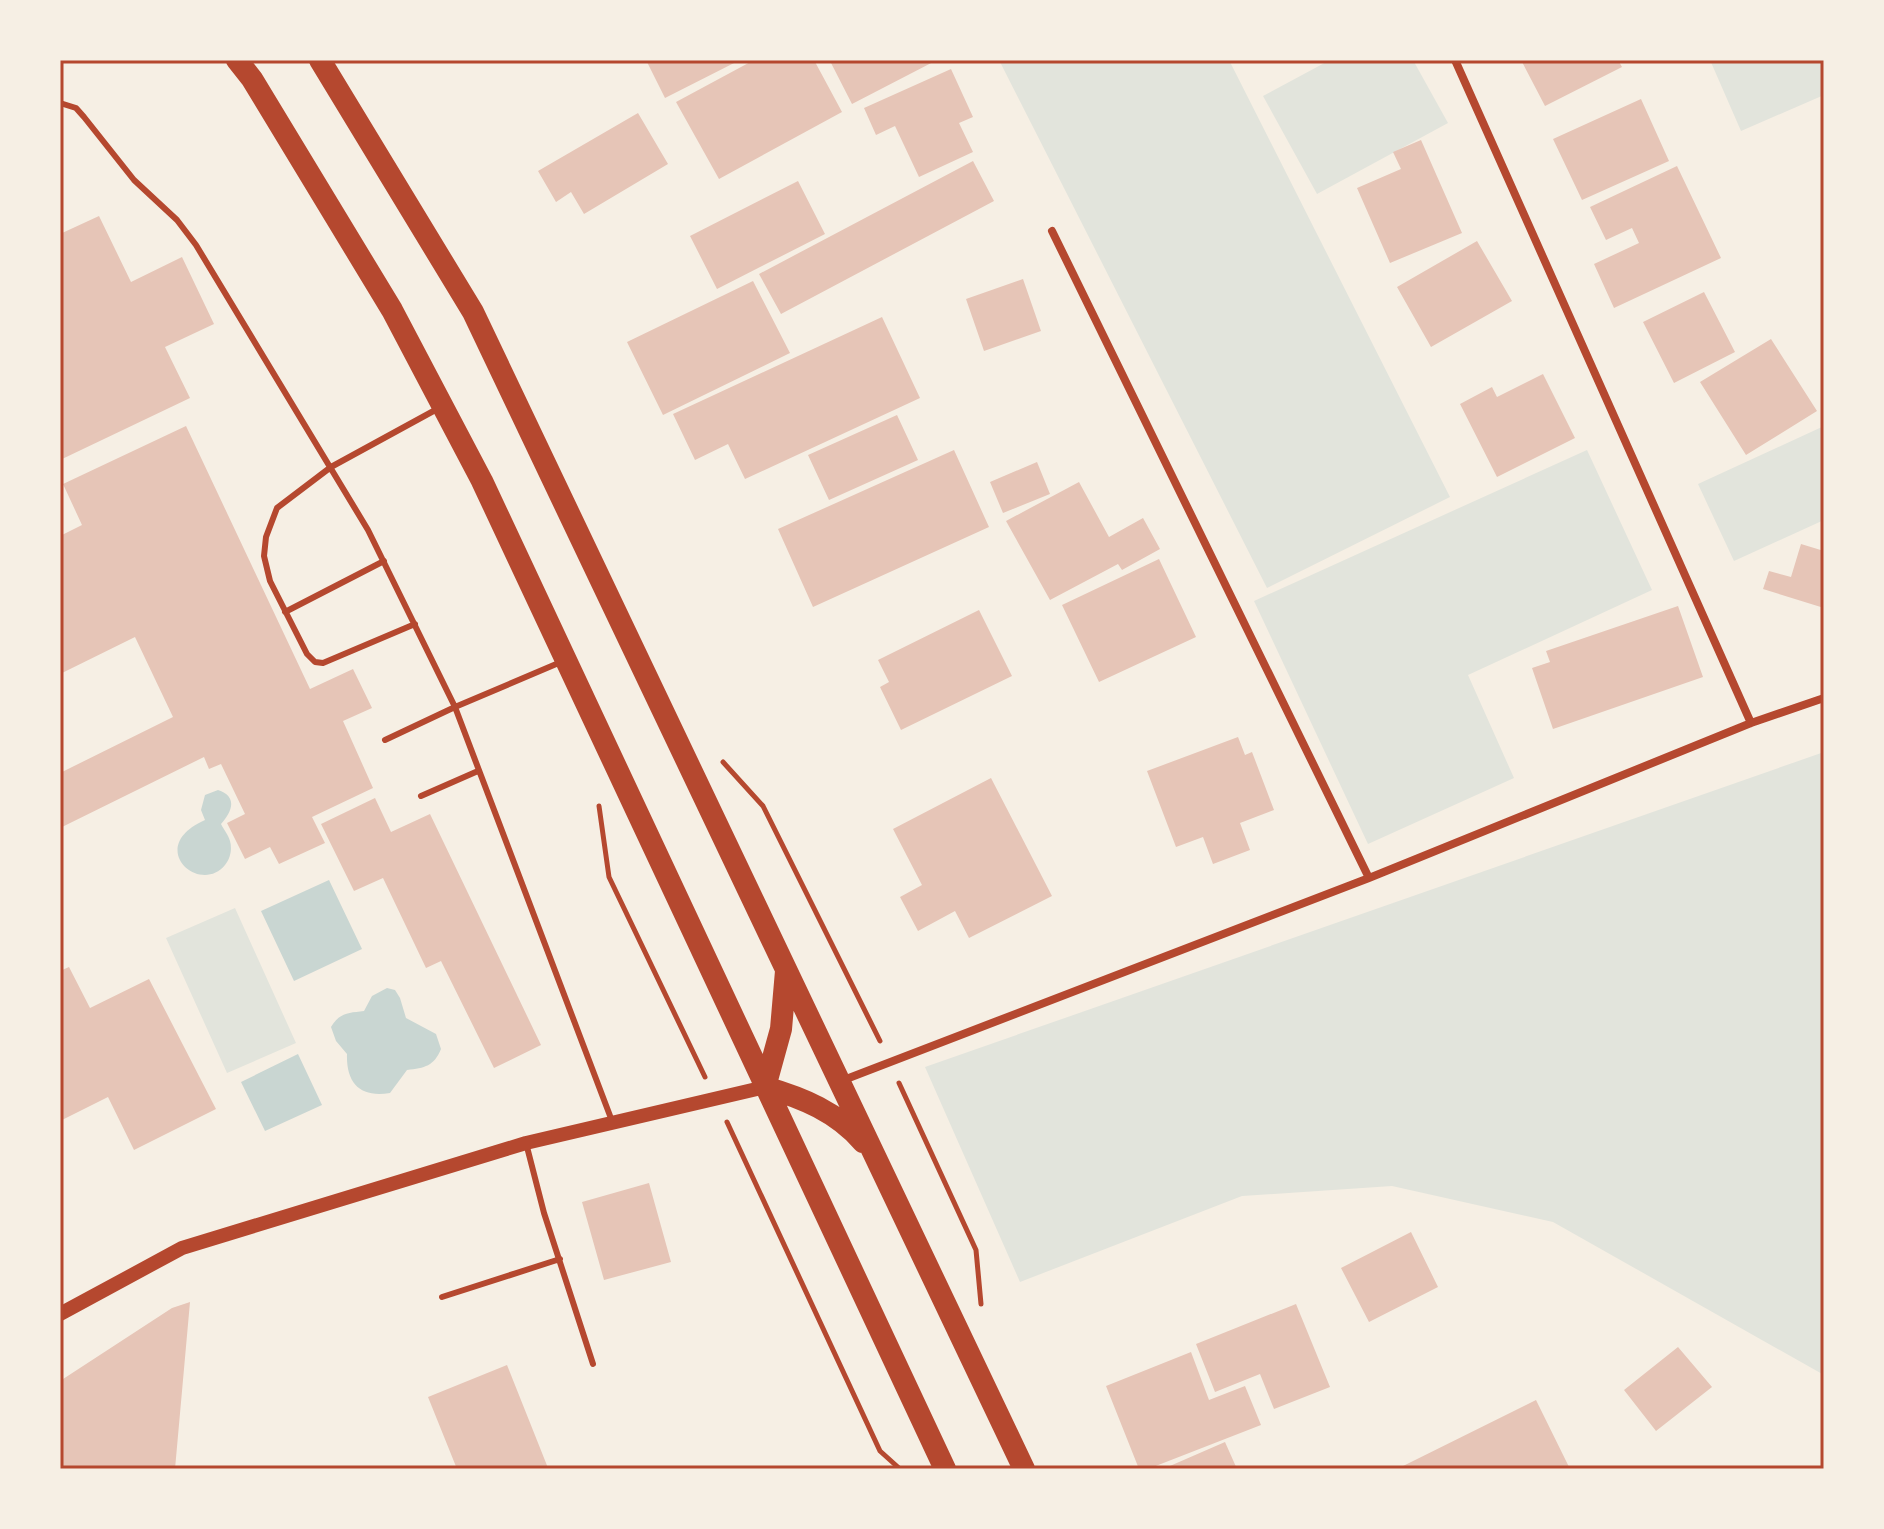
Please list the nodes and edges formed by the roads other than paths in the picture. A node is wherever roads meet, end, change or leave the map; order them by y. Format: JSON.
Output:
{"nodes":[{"id":1,"x":237,"y":60,"type":"edge"},
{"id":2,"x":320,"y":60,"type":"edge"},
{"id":3,"x":1455,"y":60,"type":"edge"},
{"id":4,"x":60,"y":103,"type":"edge"},
{"id":5,"x":1052,"y":231,"type":"dead end"},
{"id":6,"x":443,"y":407,"type":"junction"},
{"id":7,"x":331,"y":467,"type":"junction"},
{"id":8,"x":384,"y":561,"type":"junction"},
{"id":9,"x":285,"y":612,"type":"junction"},
{"id":10,"x":415,"y":624,"type":"junction"},
{"id":11,"x":567,"y":660,"type":"junction"},
{"id":12,"x":1824,"y":698,"type":"edge"},
{"id":13,"x":455,"y":707,"type":"junction"},
{"id":14,"x":1751,"y":723,"type":"junction"},
{"id":15,"x":385,"y":740,"type":"dead end"},
{"id":16,"x":478,"y":771,"type":"junction"},
{"id":17,"x":421,"y":796,"type":"dead end"},
{"id":18,"x":1369,"y":878,"type":"junction"},
{"id":19,"x":786,"y":967,"type":"junction"},
{"id":20,"x":840,"y":1081,"type":"junction"},
{"id":21,"x":765,"y":1087,"type":"junction"},
{"id":22,"x":612,"y":1121,"type":"junction"},
{"id":23,"x":526,"y":1143,"type":"junction"},
{"id":24,"x":876,"y":1156,"type":"junction"},
{"id":25,"x":560,"y":1259,"type":"junction"},
{"id":26,"x":442,"y":1297,"type":"dead end"},
{"id":27,"x":60,"y":1314,"type":"edge"},
{"id":28,"x":593,"y":1364,"type":"dead end"},
{"id":29,"x":945,"y":1469,"type":"edge"},
{"id":30,"x":1024,"y":1469,"type":"edge"}],
"edges":[{"from":1,"to":6,"type":"highway"},
{"from":2,"to":19,"type":"highway"},
{"from":3,"to":14,"type":"street"},
{"from":4,"to":7,"type":"lane"},
{"from":5,"to":18,"type":"street"},
{"from":6,"to":7,"type":"lane"},
{"from":6,"to":11,"type":"highway"},
{"from":7,"to":8,"type":"lane"},
{"from":7,"to":9,"type":"lane"},
{"from":8,"to":9,"type":"lane"},
{"from":8,"to":10,"type":"lane"},
{"from":9,"to":10,"type":"lane"},
{"from":10,"to":13,"type":"lane"},
{"from":11,"to":13,"type":"lane"},
{"from":11,"to":21,"type":"highway"},
{"from":12,"to":14,"type":"street"},
{"from":13,"to":15,"type":"lane"},
{"from":13,"to":16,"type":"lane"},
{"from":14,"to":18,"type":"street"},
{"from":16,"to":17,"type":"lane"},
{"from":16,"to":22,"type":"lane"},
{"from":18,"to":20,"type":"street"},
{"from":19,"to":20,"type":"highway"},
{"from":19,"to":21,"type":"highway"},
{"from":20,"to":24,"type":"highway"},
{"from":21,"to":22,"type":"street"},
{"from":21,"to":24,"type":"highway"},
{"from":21,"to":29,"type":"highway"},
{"from":22,"to":23,"type":"street"},
{"from":23,"to":25,"type":"lane"},
{"from":23,"to":27,"type":"street"},
{"from":24,"to":30,"type":"highway"},
{"from":25,"to":26,"type":"lane"},
{"from":25,"to":28,"type":"lane"}]}
